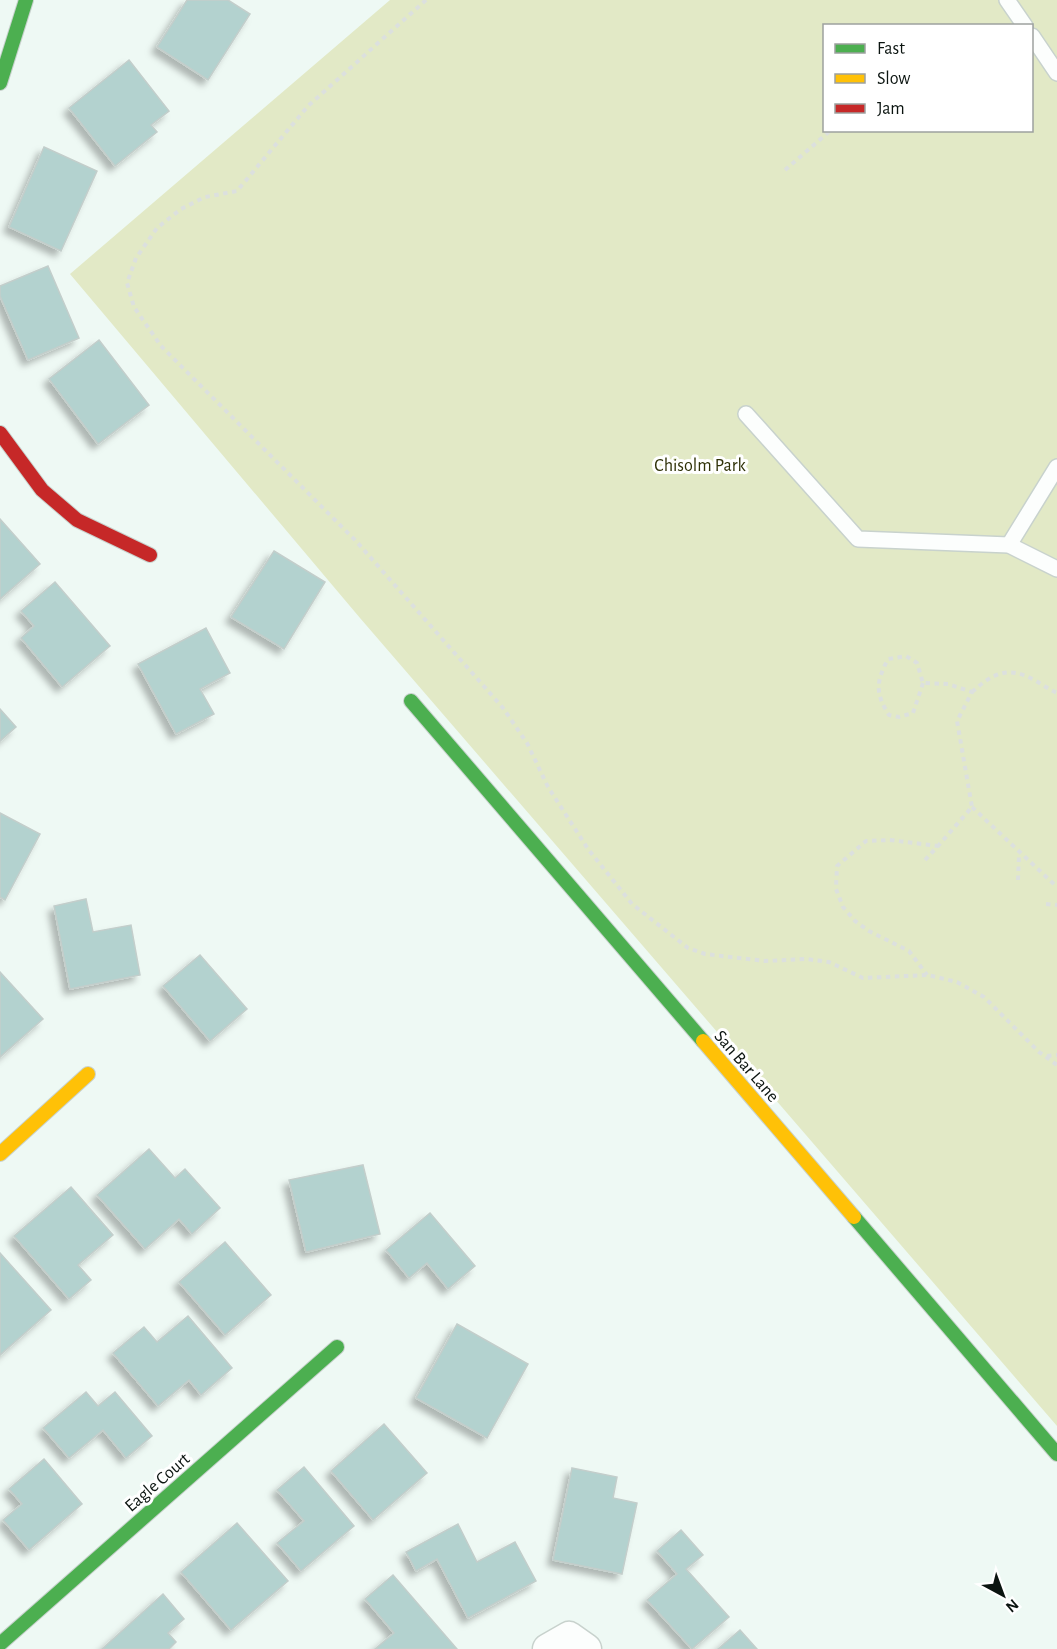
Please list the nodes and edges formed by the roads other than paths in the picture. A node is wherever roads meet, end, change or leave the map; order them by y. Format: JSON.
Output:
{"nodes":[{"id":1,"x":26,"y":0,"type":"edge"},
{"id":2,"x":1007,"y":0,"type":"edge"},
{"id":3,"x":1023,"y":24,"type":"edge"},
{"id":4,"x":1033,"y":37,"type":"edge"},
{"id":5,"x":1057,"y":73,"type":"edge"},
{"id":6,"x":0,"y":83,"type":"edge"},
{"id":7,"x":747,"y":414,"type":"dead end"},
{"id":8,"x":0,"y":434,"type":"edge"},
{"id":9,"x":1057,"y":467,"type":"edge"},
{"id":10,"x":1009,"y":545,"type":"junction"},
{"id":11,"x":150,"y":555,"type":"dead end"},
{"id":12,"x":1057,"y":570,"type":"edge"},
{"id":13,"x":411,"y":701,"type":"dead end"},
{"id":14,"x":88,"y":1074,"type":"dead end"},
{"id":15,"x":0,"y":1154,"type":"edge"},
{"id":16,"x":337,"y":1347,"type":"dead end"},
{"id":17,"x":1057,"y":1454,"type":"edge"},
{"id":18,"x":0,"y":1644,"type":"edge"},
{"id":19,"x":548,"y":1649,"type":"edge"},
{"id":20,"x":586,"y":1649,"type":"edge"}],
"edges":[{"from":1,"to":6,"type":"street"},
{"from":2,"to":3,"type":"lane"},
{"from":4,"to":5,"type":"lane"},
{"from":7,"to":10,"type":"lane"},
{"from":8,"to":11,"type":"street"},
{"from":9,"to":10,"type":"lane"},
{"from":10,"to":12,"type":"lane"},
{"from":13,"to":17,"type":"street","name":"San Bar Lane"},
{"from":14,"to":15,"type":"street"},
{"from":16,"to":18,"type":"street","name":"Eagle Court"},
{"from":19,"to":20,"type":"street"}]}
